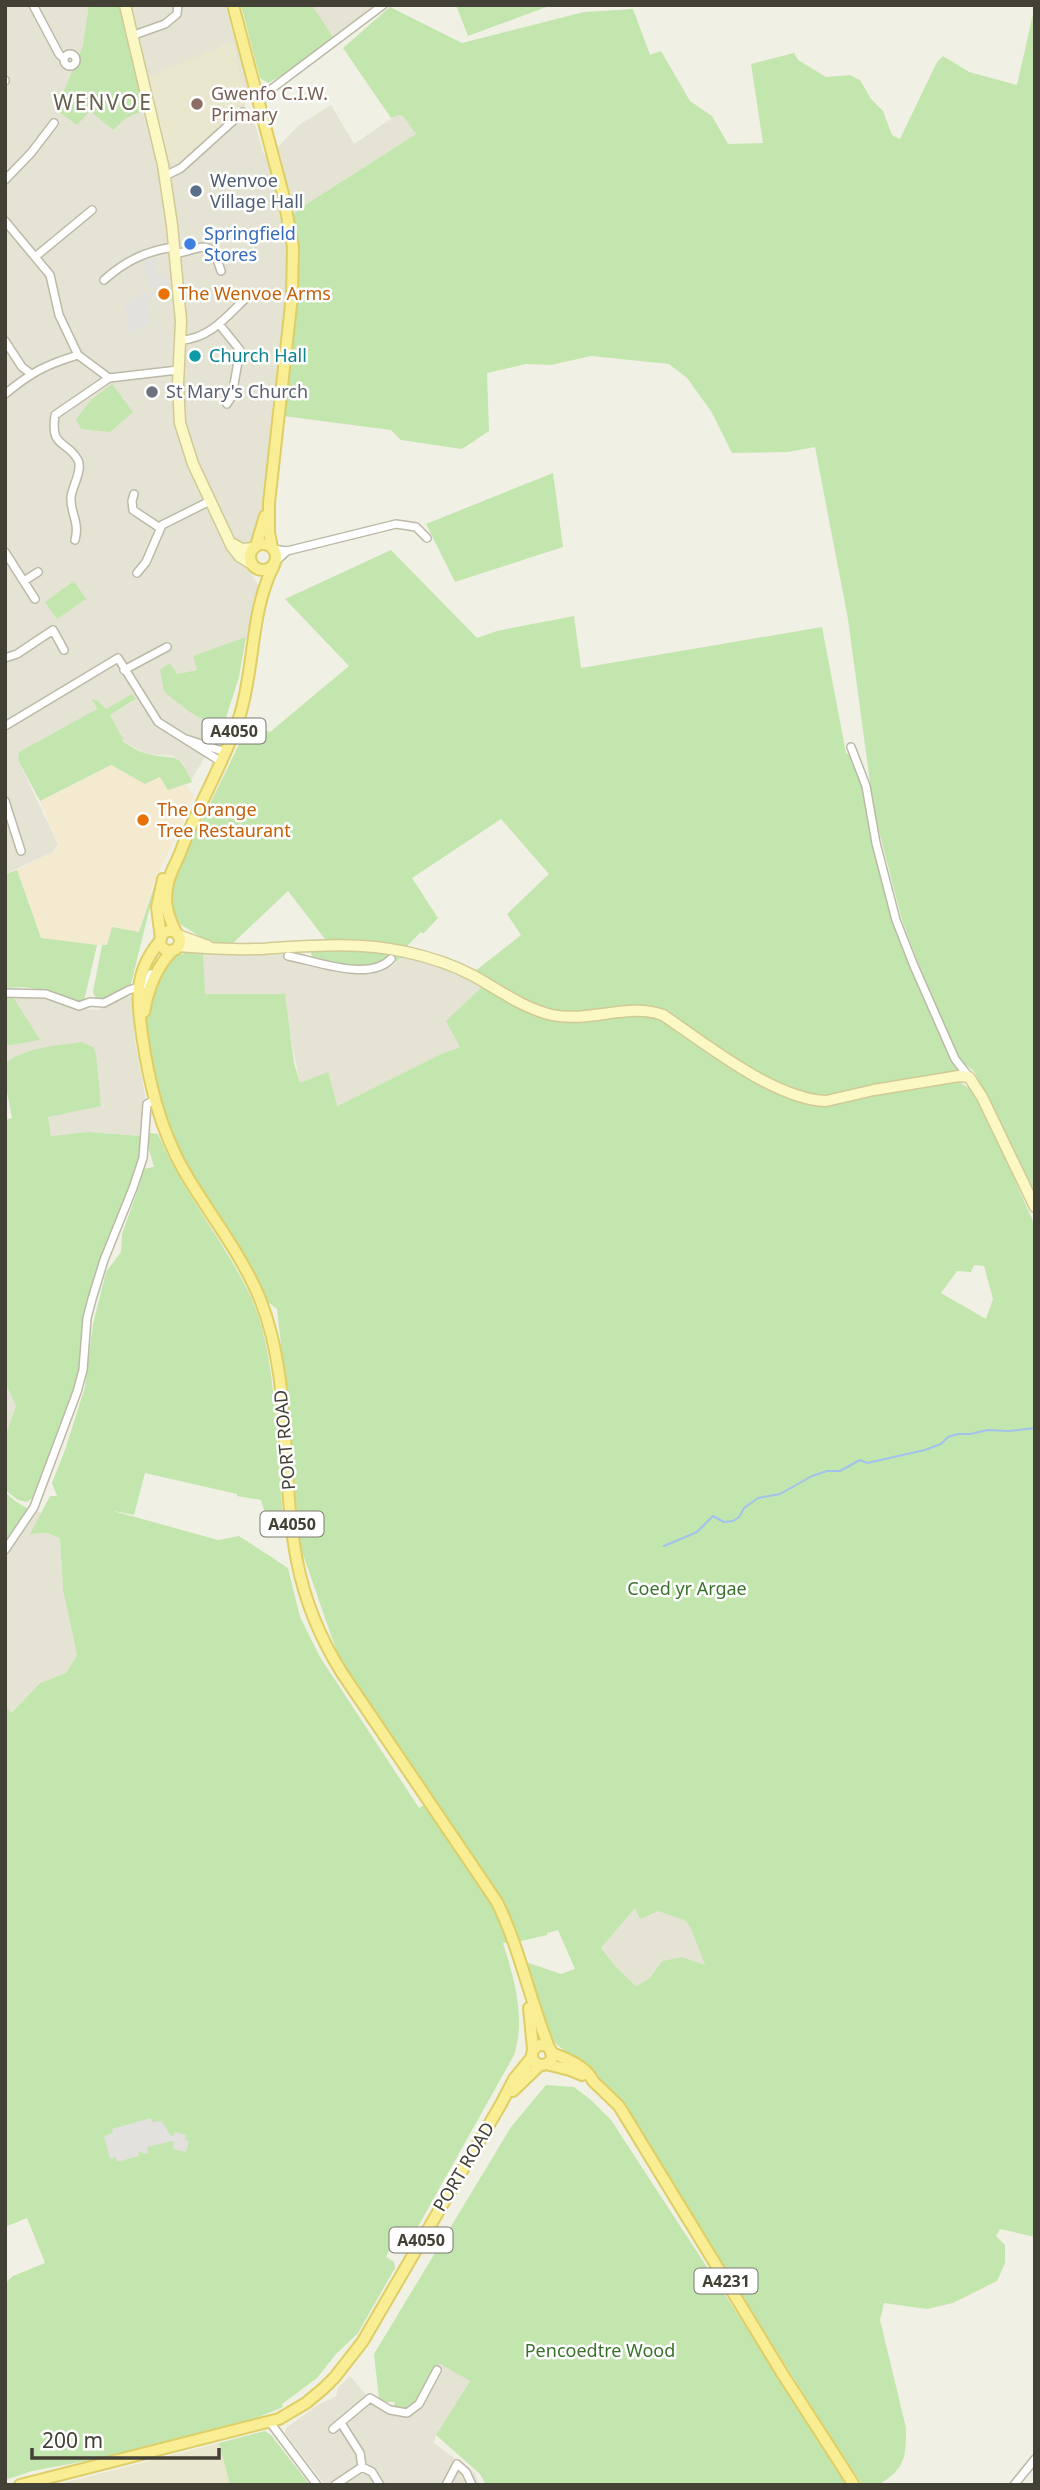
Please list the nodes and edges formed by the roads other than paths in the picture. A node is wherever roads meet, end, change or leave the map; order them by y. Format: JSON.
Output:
{"nodes":[{"id":1,"x":33,"y":5,"type":"edge"},
{"id":2,"x":125,"y":5,"type":"edge"},
{"id":3,"x":178,"y":5,"type":"edge"},
{"id":4,"x":233,"y":5,"type":"edge"},
{"id":5,"x":383,"y":5,"type":"edge"},
{"id":6,"x":131,"y":36,"type":"junction"},
{"id":7,"x":64,"y":59,"type":"dead end"},
{"id":8,"x":254,"y":84,"type":"junction"},
{"id":9,"x":274,"y":87,"type":"junction"},
{"id":10,"x":258,"y":101,"type":"junction"},
{"id":11,"x":243,"y":112,"type":"dead end"},
{"id":12,"x":54,"y":123,"type":"dead end"},
{"id":13,"x":165,"y":176,"type":"junction"},
{"id":14,"x":5,"y":180,"type":"edge"},
{"id":15,"x":92,"y":210,"type":"dead end"},
{"id":16,"x":5,"y":221,"type":"edge"},
{"id":17,"x":9,"y":234,"type":"edge"},
{"id":18,"x":174,"y":251,"type":"junction"},
{"id":19,"x":35,"y":257,"type":"junction"},
{"id":20,"x":221,"y":271,"type":"dead end"},
{"id":21,"x":104,"y":280,"type":"dead end"},
{"id":22,"x":254,"y":294,"type":"dead end"},
{"id":23,"x":219,"y":324,"type":"junction"},
{"id":24,"x":181,"y":340,"type":"junction"},
{"id":25,"x":5,"y":341,"type":"edge"},
{"id":26,"x":78,"y":355,"type":"junction"},
{"id":27,"x":178,"y":370,"type":"junction"},
{"id":28,"x":30,"y":373,"type":"junction"},
{"id":29,"x":109,"y":377,"type":"junction"},
{"id":30,"x":5,"y":394,"type":"edge"},
{"id":31,"x":227,"y":404,"type":"dead end"},
{"id":32,"x":134,"y":494,"type":"dead end"},
{"id":33,"x":210,"y":501,"type":"junction"},
{"id":34,"x":269,"y":503,"type":"junction"},
{"id":35,"x":160,"y":528,"type":"junction"},
{"id":36,"x":427,"y":538,"type":"dead end"},
{"id":37,"x":75,"y":540,"type":"dead end"},
{"id":38,"x":233,"y":544,"type":"junction"},
{"id":39,"x":255,"y":547,"type":"junction"},
{"id":40,"x":273,"y":548,"type":"junction"},
{"id":41,"x":287,"y":551,"type":"junction"},
{"id":42,"x":5,"y":552,"type":"edge"},
{"id":43,"x":274,"y":564,"type":"junction"},
{"id":44,"x":253,"y":566,"type":"junction"},
{"id":45,"x":38,"y":572,"type":"dead end"},
{"id":46,"x":137,"y":573,"type":"dead end"},
{"id":47,"x":24,"y":581,"type":"junction"},
{"id":48,"x":35,"y":599,"type":"dead end"},
{"id":49,"x":256,"y":618,"type":"junction"},
{"id":50,"x":167,"y":647,"type":"dead end"},
{"id":51,"x":64,"y":650,"type":"dead end"},
{"id":52,"x":5,"y":658,"type":"edge"},
{"id":53,"x":124,"y":670,"type":"junction"},
{"id":54,"x":5,"y":726,"type":"edge"},
{"id":55,"x":850,"y":747,"type":"dead end"},
{"id":56,"x":223,"y":757,"type":"junction"},
{"id":57,"x":5,"y":801,"type":"edge"},
{"id":58,"x":185,"y":836,"type":"junction"},
{"id":59,"x":21,"y":851,"type":"dead end"},
{"id":60,"x":160,"y":940,"type":"junction"},
{"id":61,"x":176,"y":941,"type":"junction"},
{"id":62,"x":306,"y":944,"type":"junction"},
{"id":63,"x":288,"y":956,"type":"dead end"},
{"id":64,"x":391,"y":959,"type":"dead end"},
{"id":65,"x":307,"y":960,"type":"junction"},
{"id":66,"x":157,"y":971,"type":"junction"},
{"id":67,"x":139,"y":987,"type":"junction"},
{"id":68,"x":5,"y":993,"type":"edge"},
{"id":69,"x":142,"y":1032,"type":"junction"},
{"id":70,"x":964,"y":1076,"type":"junction"},
{"id":71,"x":155,"y":1100,"type":"junction"},
{"id":72,"x":146,"y":1131,"type":"junction"},
{"id":73,"x":165,"y":1131,"type":"junction"},
{"id":74,"x":1035,"y":1207,"type":"edge"},
{"id":75,"x":5,"y":1550,"type":"edge"},
{"id":76,"x":526,"y":1984,"type":"junction"},
{"id":77,"x":551,"y":2051,"type":"junction"},
{"id":78,"x":538,"y":2059,"type":"junction"},
{"id":79,"x":593,"y":2081,"type":"junction"},
{"id":80,"x":437,"y":2370,"type":"dead end"},
{"id":81,"x":269,"y":2421,"type":"junction"},
{"id":82,"x":341,"y":2423,"type":"junction"},
{"id":83,"x":333,"y":2428,"type":"dead end"},
{"id":84,"x":1035,"y":2459,"type":"edge"},
{"id":85,"x":362,"y":2467,"type":"junction"},
{"id":86,"x":20,"y":2485,"type":"edge"},
{"id":87,"x":317,"y":2485,"type":"edge"},
{"id":88,"x":335,"y":2485,"type":"edge"},
{"id":89,"x":380,"y":2485,"type":"edge"},
{"id":90,"x":446,"y":2485,"type":"edge"},
{"id":91,"x":472,"y":2485,"type":"edge"},
{"id":92,"x":854,"y":2485,"type":"edge"},
{"id":93,"x":1014,"y":2485,"type":"edge"}],
"edges":[{"from":1,"to":7,"type":"street"},
{"from":2,"to":6,"type":"street"},
{"from":3,"to":6,"type":"street"},
{"from":4,"to":8,"type":"main road","number":"A4050"},
{"from":5,"to":9,"type":"street"},
{"from":6,"to":13,"type":"street"},
{"from":8,"to":9,"type":"street"},
{"from":8,"to":10,"type":"main road","number":"A4050"},
{"from":9,"to":10,"type":"street"},
{"from":10,"to":34,"type":"main road","number":"A4050"},
{"from":11,"to":13,"type":"street"},
{"from":12,"to":14,"type":"street"},
{"from":13,"to":18,"type":"street"},
{"from":15,"to":19,"type":"street"},
{"from":16,"to":17,"type":"street"},
{"from":17,"to":19,"type":"street"},
{"from":18,"to":20,"type":"street"},
{"from":18,"to":21,"type":"street"},
{"from":18,"to":24,"type":"street"},
{"from":19,"to":26,"type":"street"},
{"from":22,"to":23,"type":"street"},
{"from":23,"to":24,"type":"street"},
{"from":23,"to":31,"type":"street"},
{"from":24,"to":27,"type":"street"},
{"from":25,"to":28,"type":"street"},
{"from":26,"to":28,"type":"street"},
{"from":26,"to":29,"type":"street"},
{"from":27,"to":29,"type":"street"},
{"from":27,"to":33,"type":"street"},
{"from":28,"to":30,"type":"street"},
{"from":29,"to":37,"type":"street"},
{"from":32,"to":35,"type":"street"},
{"from":33,"to":35,"type":"street"},
{"from":33,"to":38,"type":"street"},
{"from":34,"to":39,"type":"main road","number":"A4050"},
{"from":34,"to":40,"type":"main road","number":"A4050"},
{"from":35,"to":46,"type":"street"},
{"from":36,"to":41,"type":"street"},
{"from":38,"to":39,"type":"street"},
{"from":38,"to":44,"type":"street"},
{"from":39,"to":40,"type":"main road"},
{"from":39,"to":44,"type":"main road","number":"A4050"},
{"from":40,"to":41,"type":"street"},
{"from":40,"to":43,"type":"main road","number":"A4050"},
{"from":41,"to":43,"type":"street"},
{"from":42,"to":47,"type":"street"},
{"from":43,"to":44,"type":"main road"},
{"from":43,"to":49,"type":"main road","number":"A4050"},
{"from":44,"to":49,"type":"main road","number":"A4050"},
{"from":45,"to":47,"type":"street"},
{"from":47,"to":48,"type":"street"},
{"from":49,"to":56,"type":"main road","number":"A4050"},
{"from":50,"to":53,"type":"street"},
{"from":51,"to":52,"type":"street"},
{"from":53,"to":54,"type":"street"},
{"from":53,"to":56,"type":"street"},
{"from":55,"to":70,"type":"street"},
{"from":56,"to":58,"type":"main road","number":"A4050"},
{"from":57,"to":59,"type":"street"},
{"from":58,"to":60,"type":"main road","number":"A4050"},
{"from":58,"to":61,"type":"main road","number":"A4050"},
{"from":60,"to":61,"type":"main road"},
{"from":60,"to":61,"type":"main road"},
{"from":60,"to":67,"type":"main road","name":"PORT ROAD","number":"A4050"},
{"from":61,"to":62,"type":"street"},
{"from":61,"to":66,"type":"main road","name":"PORT ROAD","number":"A4050"},
{"from":62,"to":65,"type":"street"},
{"from":62,"to":70,"type":"street"},
{"from":63,"to":65,"type":"street"},
{"from":64,"to":65,"type":"street"},
{"from":66,"to":67,"type":"street"},
{"from":66,"to":69,"type":"main road","name":"PORT ROAD","number":"A4050"},
{"from":67,"to":68,"type":"street"},
{"from":67,"to":69,"type":"main road","name":"PORT ROAD","number":"A4050"},
{"from":69,"to":71,"type":"main road","name":"PORT ROAD","number":"A4050"},
{"from":70,"to":74,"type":"street"},
{"from":71,"to":72,"type":"street"},
{"from":71,"to":73,"type":"main road","name":"PORT ROAD","number":"A4050"},
{"from":72,"to":73,"type":"street"},
{"from":72,"to":75,"type":"street"},
{"from":73,"to":76,"type":"main road","name":"PORT ROAD","number":"A4050"},
{"from":76,"to":77,"type":"main road","name":"PORT ROAD","number":"A4050"},
{"from":76,"to":78,"type":"main road","name":"PORT ROAD","number":"A4050"},
{"from":77,"to":78,"type":"main road","number":"A4050"},
{"from":77,"to":78,"type":"main road"},
{"from":77,"to":79,"type":"main road","number":"A4231"},
{"from":78,"to":79,"type":"main road","number":"A4231"},
{"from":78,"to":81,"type":"main road","name":"PORT ROAD","number":"A4050"},
{"from":79,"to":92,"type":"main road","number":"A4231"},
{"from":80,"to":82,"type":"street"},
{"from":81,"to":86,"type":"main road","name":"PORT ROAD","number":"A4050"},
{"from":81,"to":87,"type":"street"},
{"from":82,"to":83,"type":"street"},
{"from":82,"to":85,"type":"street"},
{"from":84,"to":93,"type":"street"},
{"from":85,"to":88,"type":"street"},
{"from":85,"to":89,"type":"street"},
{"from":90,"to":91,"type":"street"}]}
